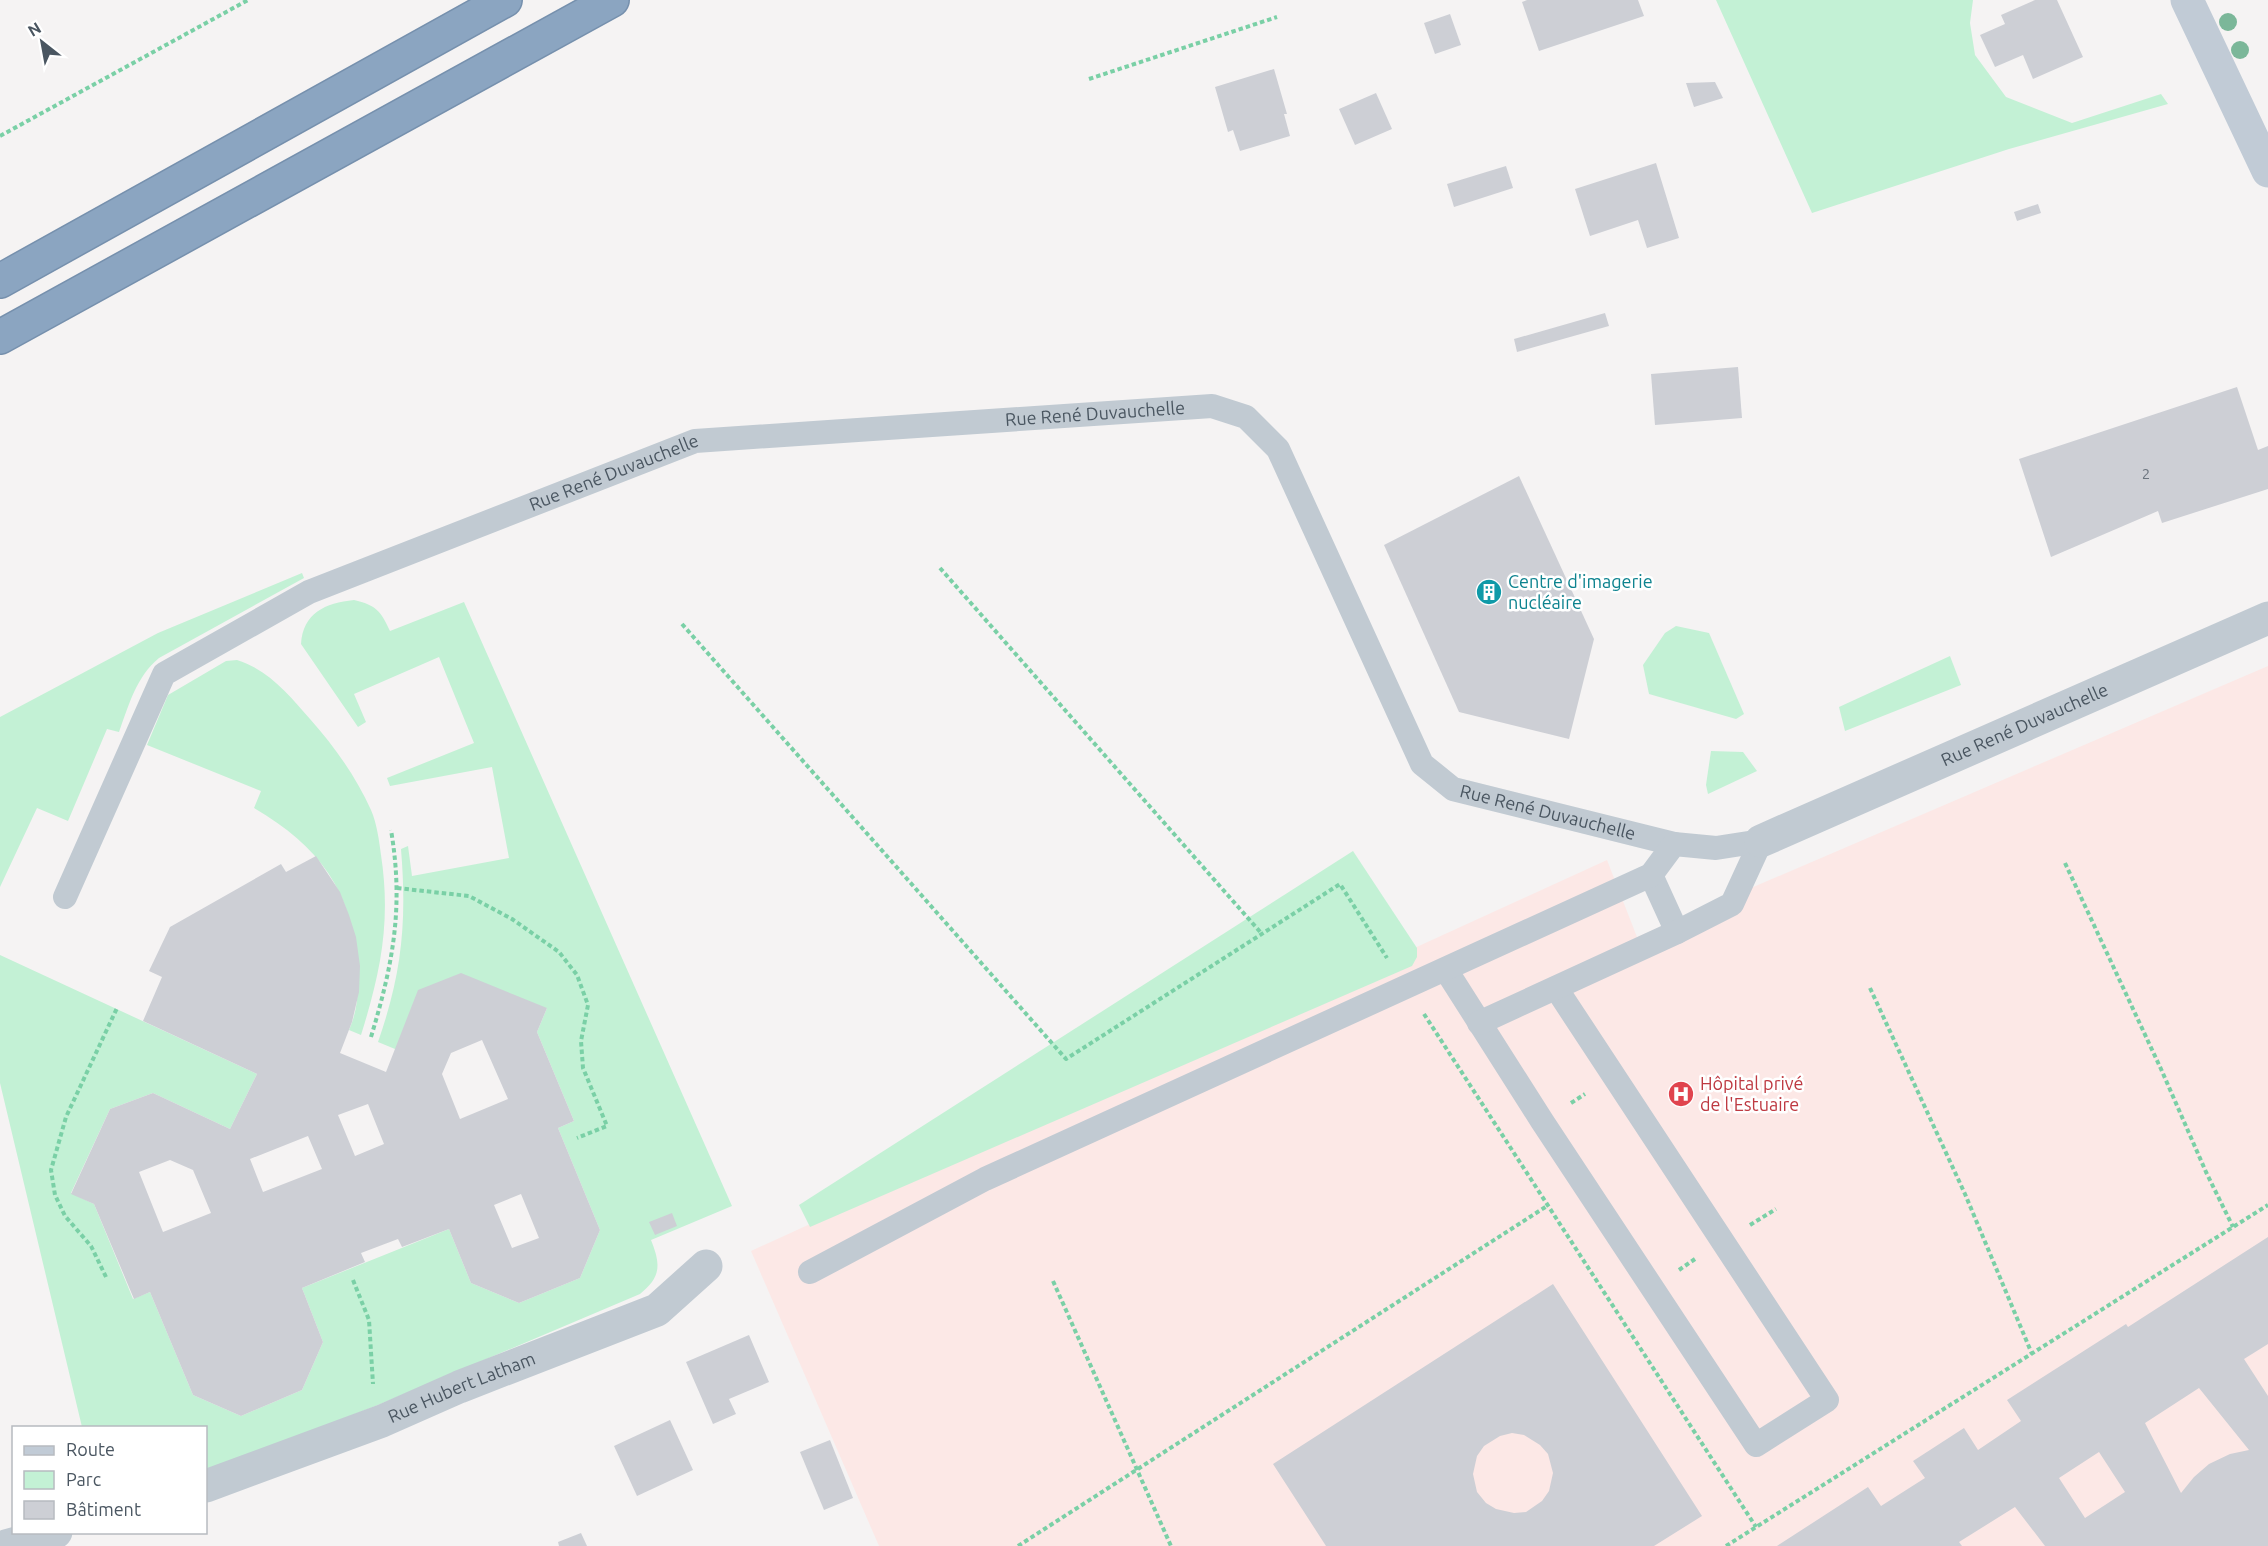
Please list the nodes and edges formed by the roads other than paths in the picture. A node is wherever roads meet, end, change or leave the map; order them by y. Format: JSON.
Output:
{"nodes":[{"id":1,"x":505,"y":0,"type":"edge"},
{"id":2,"x":612,"y":0,"type":"edge"},
{"id":3,"x":2187,"y":0,"type":"edge"},
{"id":4,"x":2268,"y":171,"type":"edge"},
{"id":5,"x":0,"y":282,"type":"edge"},
{"id":6,"x":0,"y":337,"type":"edge"},
{"id":7,"x":2268,"y":618,"type":"edge"},
{"id":8,"x":1761,"y":841,"type":"junction"},
{"id":9,"x":1674,"y":844,"type":"junction"},
{"id":10,"x":1651,"y":875,"type":"junction"},
{"id":11,"x":65,"y":897,"type":"dead end"},
{"id":12,"x":1677,"y":932,"type":"junction"},
{"id":13,"x":1446,"y":970,"type":"junction"},
{"id":14,"x":1556,"y":988,"type":"junction"},
{"id":15,"x":1479,"y":1023,"type":"junction"},
{"id":16,"x":706,"y":1266,"type":"dead end"},
{"id":17,"x":810,"y":1272,"type":"dead end"},
{"id":18,"x":207,"y":1486,"type":"edge"},
{"id":19,"x":52,"y":1534,"type":"edge"},
{"id":20,"x":6,"y":1546,"type":"edge"}],
"edges":[{"from":1,"to":5,"type":"highway"},
{"from":2,"to":6,"type":"highway"},
{"from":3,"to":4,"type":"street"},
{"from":7,"to":8,"type":"street","name":"Rue René Duvauchelle"},
{"from":8,"to":9,"type":"lane","name":"Rue René Duvauchelle"},
{"from":8,"to":12,"type":"lane"},
{"from":9,"to":10,"type":"lane"},
{"from":9,"to":11,"type":"lane","name":"Rue René Duvauchelle"},
{"from":10,"to":12,"type":"lane"},
{"from":10,"to":13,"type":"lane"},
{"from":12,"to":14,"type":"lane"},
{"from":13,"to":15,"type":"lane"},
{"from":13,"to":17,"type":"lane"},
{"from":14,"to":15,"type":"lane"},
{"from":14,"to":15,"type":"lane"},
{"from":16,"to":18,"type":"street","name":"Rue Hubert Latham"},
{"from":19,"to":20,"type":"street"}]}
